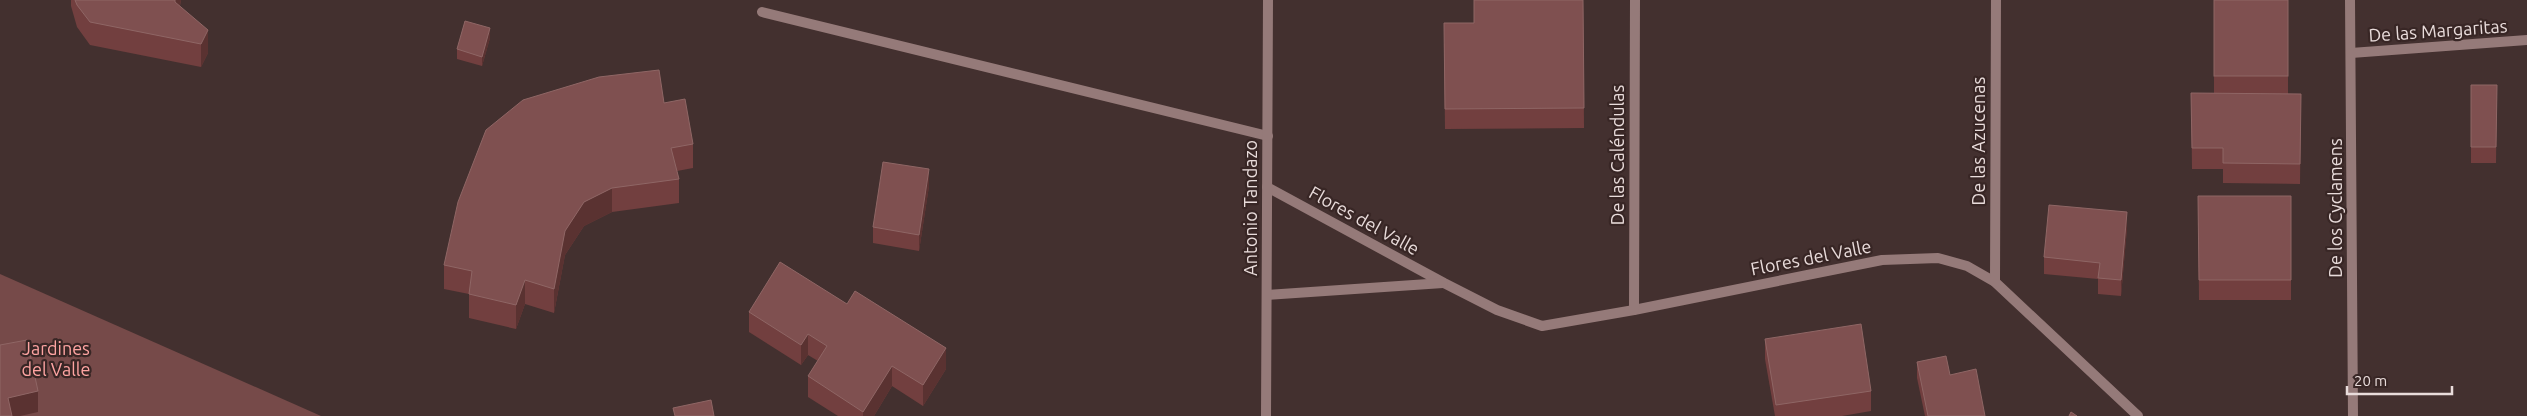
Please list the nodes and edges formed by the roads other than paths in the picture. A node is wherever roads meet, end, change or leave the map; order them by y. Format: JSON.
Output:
{"nodes":[{"id":1,"x":1268,"y":0,"type":"edge"},
{"id":2,"x":1635,"y":0,"type":"edge"},
{"id":3,"x":1996,"y":0,"type":"edge"},
{"id":4,"x":2350,"y":0,"type":"edge"},
{"id":5,"x":762,"y":12,"type":"dead end"},
{"id":6,"x":2527,"y":40,"type":"edge"},
{"id":7,"x":2351,"y":53,"type":"junction"},
{"id":8,"x":1268,"y":136,"type":"junction"},
{"id":9,"x":1268,"y":187,"type":"junction"},
{"id":10,"x":1995,"y":282,"type":"junction"},
{"id":11,"x":1444,"y":283,"type":"junction"},
{"id":12,"x":1267,"y":295,"type":"junction"},
{"id":13,"x":1634,"y":310,"type":"junction"},
{"id":14,"x":1266,"y":416,"type":"edge"},
{"id":15,"x":2138,"y":416,"type":"edge"},
{"id":16,"x":2353,"y":416,"type":"edge"}],
"edges":[{"from":1,"to":8,"type":"street","name":"Antonio Tandazo"},
{"from":2,"to":13,"type":"street","name":"De las Caléndulas"},
{"from":3,"to":10,"type":"street","name":"De las Azucenas"},
{"from":4,"to":7,"type":"street","name":"De los Cyclamens"},
{"from":5,"to":8,"type":"street"},
{"from":6,"to":7,"type":"street","name":"De las Margaritas"},
{"from":7,"to":16,"type":"street","name":"De los Cyclamens"},
{"from":8,"to":9,"type":"street","name":"Antonio Tandazo"},
{"from":9,"to":11,"type":"street","name":"Flores del Valle"},
{"from":9,"to":12,"type":"street","name":"Antonio Tandazo"},
{"from":10,"to":13,"type":"street","name":"Flores del Valle"},
{"from":10,"to":15,"type":"street","name":"Flores del Valle"},
{"from":11,"to":12,"type":"street","name":"Flores del Valle"},
{"from":11,"to":13,"type":"street","name":"Flores del Valle"},
{"from":12,"to":14,"type":"street","name":"Antonio Tandazo"}]}
